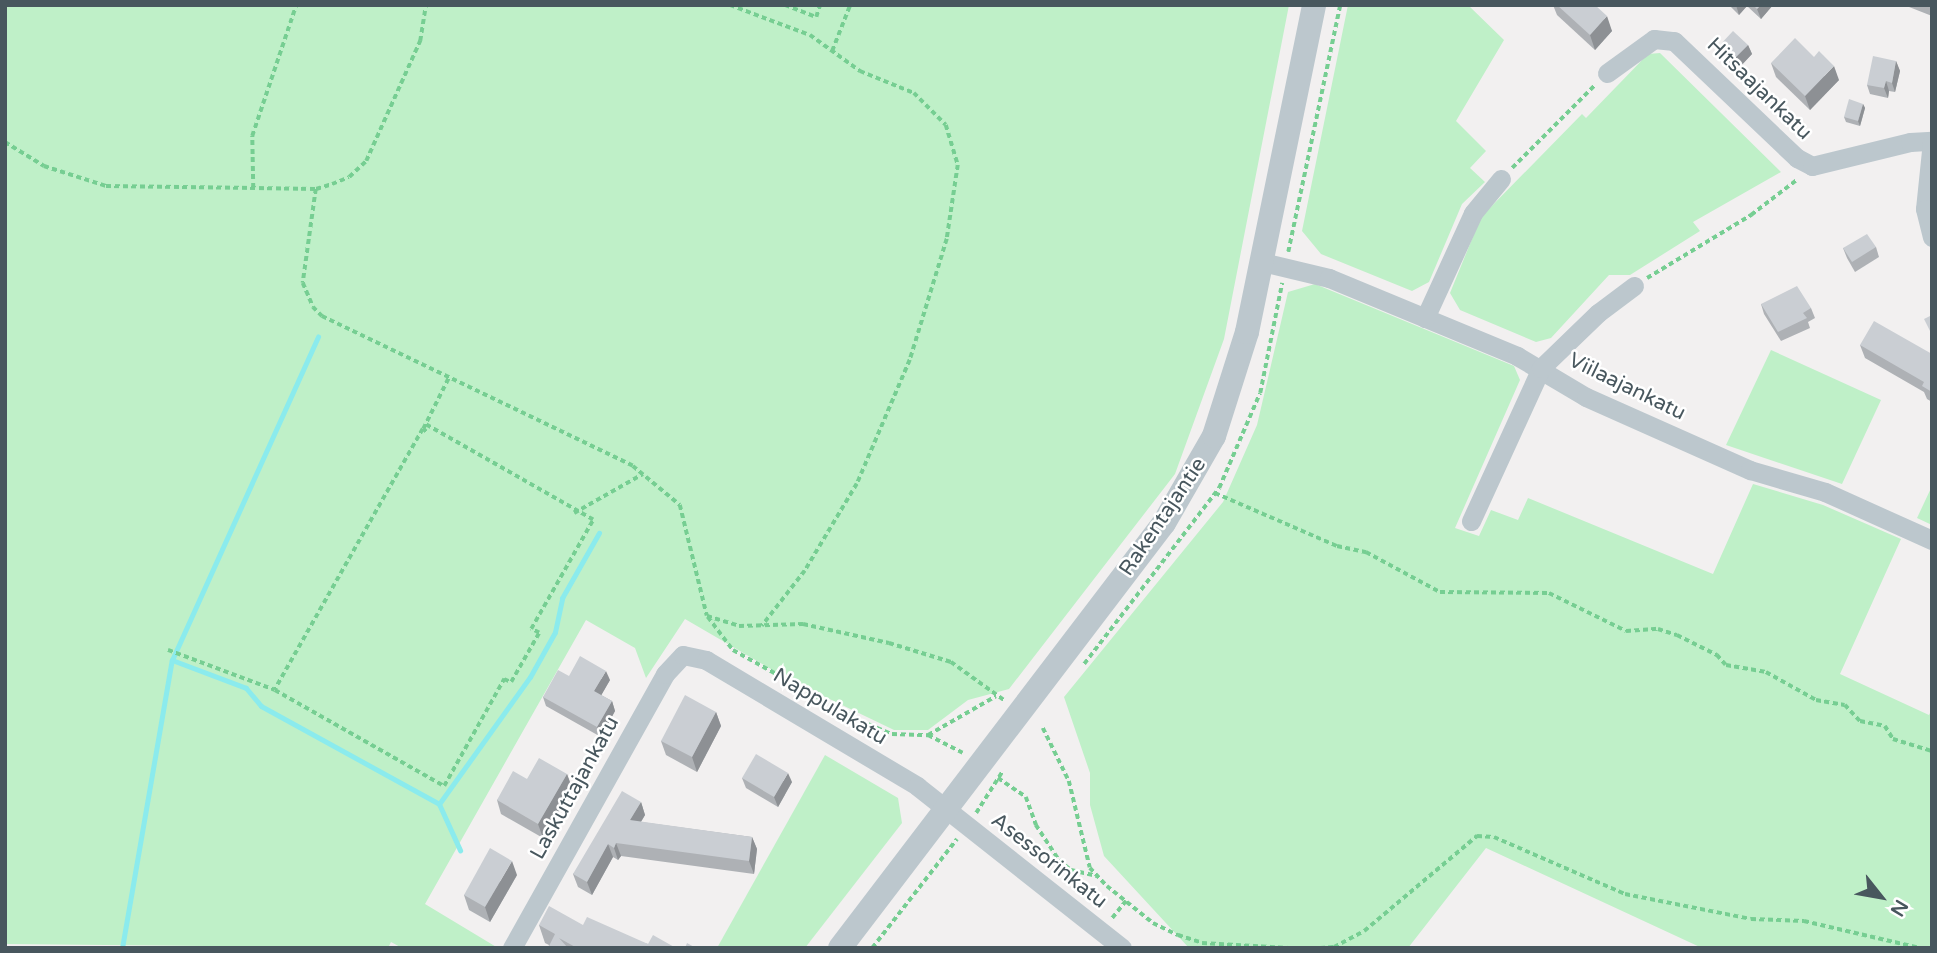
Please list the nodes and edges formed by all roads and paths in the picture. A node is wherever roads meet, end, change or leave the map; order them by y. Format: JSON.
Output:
{"nodes":[{"id":1,"x":296,"y":5,"type":"edge"},
{"id":2,"x":426,"y":5,"type":"edge"},
{"id":3,"x":730,"y":5,"type":"edge"},
{"id":4,"x":785,"y":5,"type":"edge"},
{"id":5,"x":820,"y":5,"type":"edge"},
{"id":6,"x":850,"y":5,"type":"edge"},
{"id":7,"x":1314,"y":5,"type":"edge"},
{"id":8,"x":832,"y":51,"type":"junction"},
{"id":9,"x":1606,"y":73,"type":"joint"},
{"id":10,"x":1932,"y":141,"type":"edge"},
{"id":11,"x":5,"y":142,"type":"edge"},
{"id":12,"x":1812,"y":166,"type":"junction"},
{"id":13,"x":1501,"y":179,"type":"joint"},
{"id":14,"x":253,"y":189,"type":"junction"},
{"id":15,"x":316,"y":189,"type":"junction"},
{"id":16,"x":1932,"y":237,"type":"edge"},
{"id":17,"x":1262,"y":262,"type":"junction"},
{"id":18,"x":1634,"y":286,"type":"joint"},
{"id":19,"x":1424,"y":318,"type":"junction"},
{"id":20,"x":1541,"y":368,"type":"junction"},
{"id":21,"x":449,"y":377,"type":"junction"},
{"id":22,"x":425,"y":428,"type":"junction"},
{"id":23,"x":643,"y":474,"type":"junction"},
{"id":24,"x":1215,"y":493,"type":"dead end"},
{"id":25,"x":575,"y":512,"type":"junction"},
{"id":26,"x":1471,"y":520,"type":"dead end"},
{"id":27,"x":1932,"y":540,"type":"edge"},
{"id":28,"x":706,"y":616,"type":"junction"},
{"id":29,"x":762,"y":626,"type":"junction"},
{"id":30,"x":168,"y":650,"type":"dead end"},
{"id":31,"x":683,"y":655,"type":"joint"},
{"id":32,"x":275,"y":690,"type":"junction"},
{"id":33,"x":998,"y":696,"type":"junction"},
{"id":34,"x":1010,"y":705,"type":"dead end"},
{"id":35,"x":1043,"y":728,"type":"dead end"},
{"id":36,"x":928,"y":735,"type":"junction"},
{"id":37,"x":1932,"y":751,"type":"edge"},
{"id":38,"x":971,"y":758,"type":"dead end"},
{"id":39,"x":998,"y":778,"type":"dead end"},
{"id":40,"x":948,"y":810,"type":"junction"},
{"id":41,"x":1097,"y":876,"type":"junction"},
{"id":42,"x":512,"y":948,"type":"edge"},
{"id":43,"x":840,"y":948,"type":"edge"},
{"id":44,"x":1122,"y":948,"type":"edge"},
{"id":45,"x":1289,"y":948,"type":"edge"},
{"id":46,"x":1320,"y":948,"type":"edge"},
{"id":47,"x":1920,"y":948,"type":"edge"}],
"edges":[{"from":1,"to":14,"type":"path"},
{"from":2,"to":15,"type":"path"},
{"from":3,"to":8,"type":"path"},
{"from":4,"to":5,"type":"path"},
{"from":6,"to":8,"type":"path"},
{"from":7,"to":17,"type":"street","name":"Rakentajantie"},
{"from":8,"to":29,"type":"path"},
{"from":9,"to":12,"type":"street","name":"Hitsaajankatu"},
{"from":9,"to":13,"type":"path"},
{"from":10,"to":12,"type":"street","name":"Hitsaajankatu"},
{"from":10,"to":16,"type":"street"},
{"from":11,"to":14,"type":"path"},
{"from":12,"to":18,"type":"path"},
{"from":13,"to":19,"type":"street"},
{"from":14,"to":15,"type":"path"},
{"from":15,"to":21,"type":"path"},
{"from":17,"to":19,"type":"street","name":"Viilaajankatu"},
{"from":17,"to":40,"type":"street","name":"Rakentajantie"},
{"from":18,"to":20,"type":"street"},
{"from":19,"to":20,"type":"street","name":"Viilaajankatu"},
{"from":20,"to":26,"type":"street"},
{"from":20,"to":27,"type":"street","name":"Viilaajankatu"},
{"from":21,"to":22,"type":"path"},
{"from":21,"to":23,"type":"path"},
{"from":22,"to":25,"type":"path"},
{"from":22,"to":32,"type":"path"},
{"from":23,"to":25,"type":"path"},
{"from":23,"to":28,"type":"path"},
{"from":24,"to":37,"type":"path"},
{"from":25,"to":32,"type":"path"},
{"from":28,"to":29,"type":"path"},
{"from":28,"to":36,"type":"path"},
{"from":29,"to":33,"type":"path"},
{"from":30,"to":32,"type":"path"},
{"from":31,"to":40,"type":"street","name":"Nappulakatu"},
{"from":31,"to":42,"type":"street","name":"Laskuttajankatu"},
{"from":33,"to":34,"type":"path"},
{"from":33,"to":36,"type":"path"},
{"from":35,"to":41,"type":"path"},
{"from":36,"to":38,"type":"path"},
{"from":39,"to":41,"type":"path"},
{"from":40,"to":43,"type":"street","name":"Rakentajantie"},
{"from":40,"to":44,"type":"street","name":"Asessorinkatu"},
{"from":41,"to":45,"type":"path"},
{"from":46,"to":47,"type":"path"}]}
